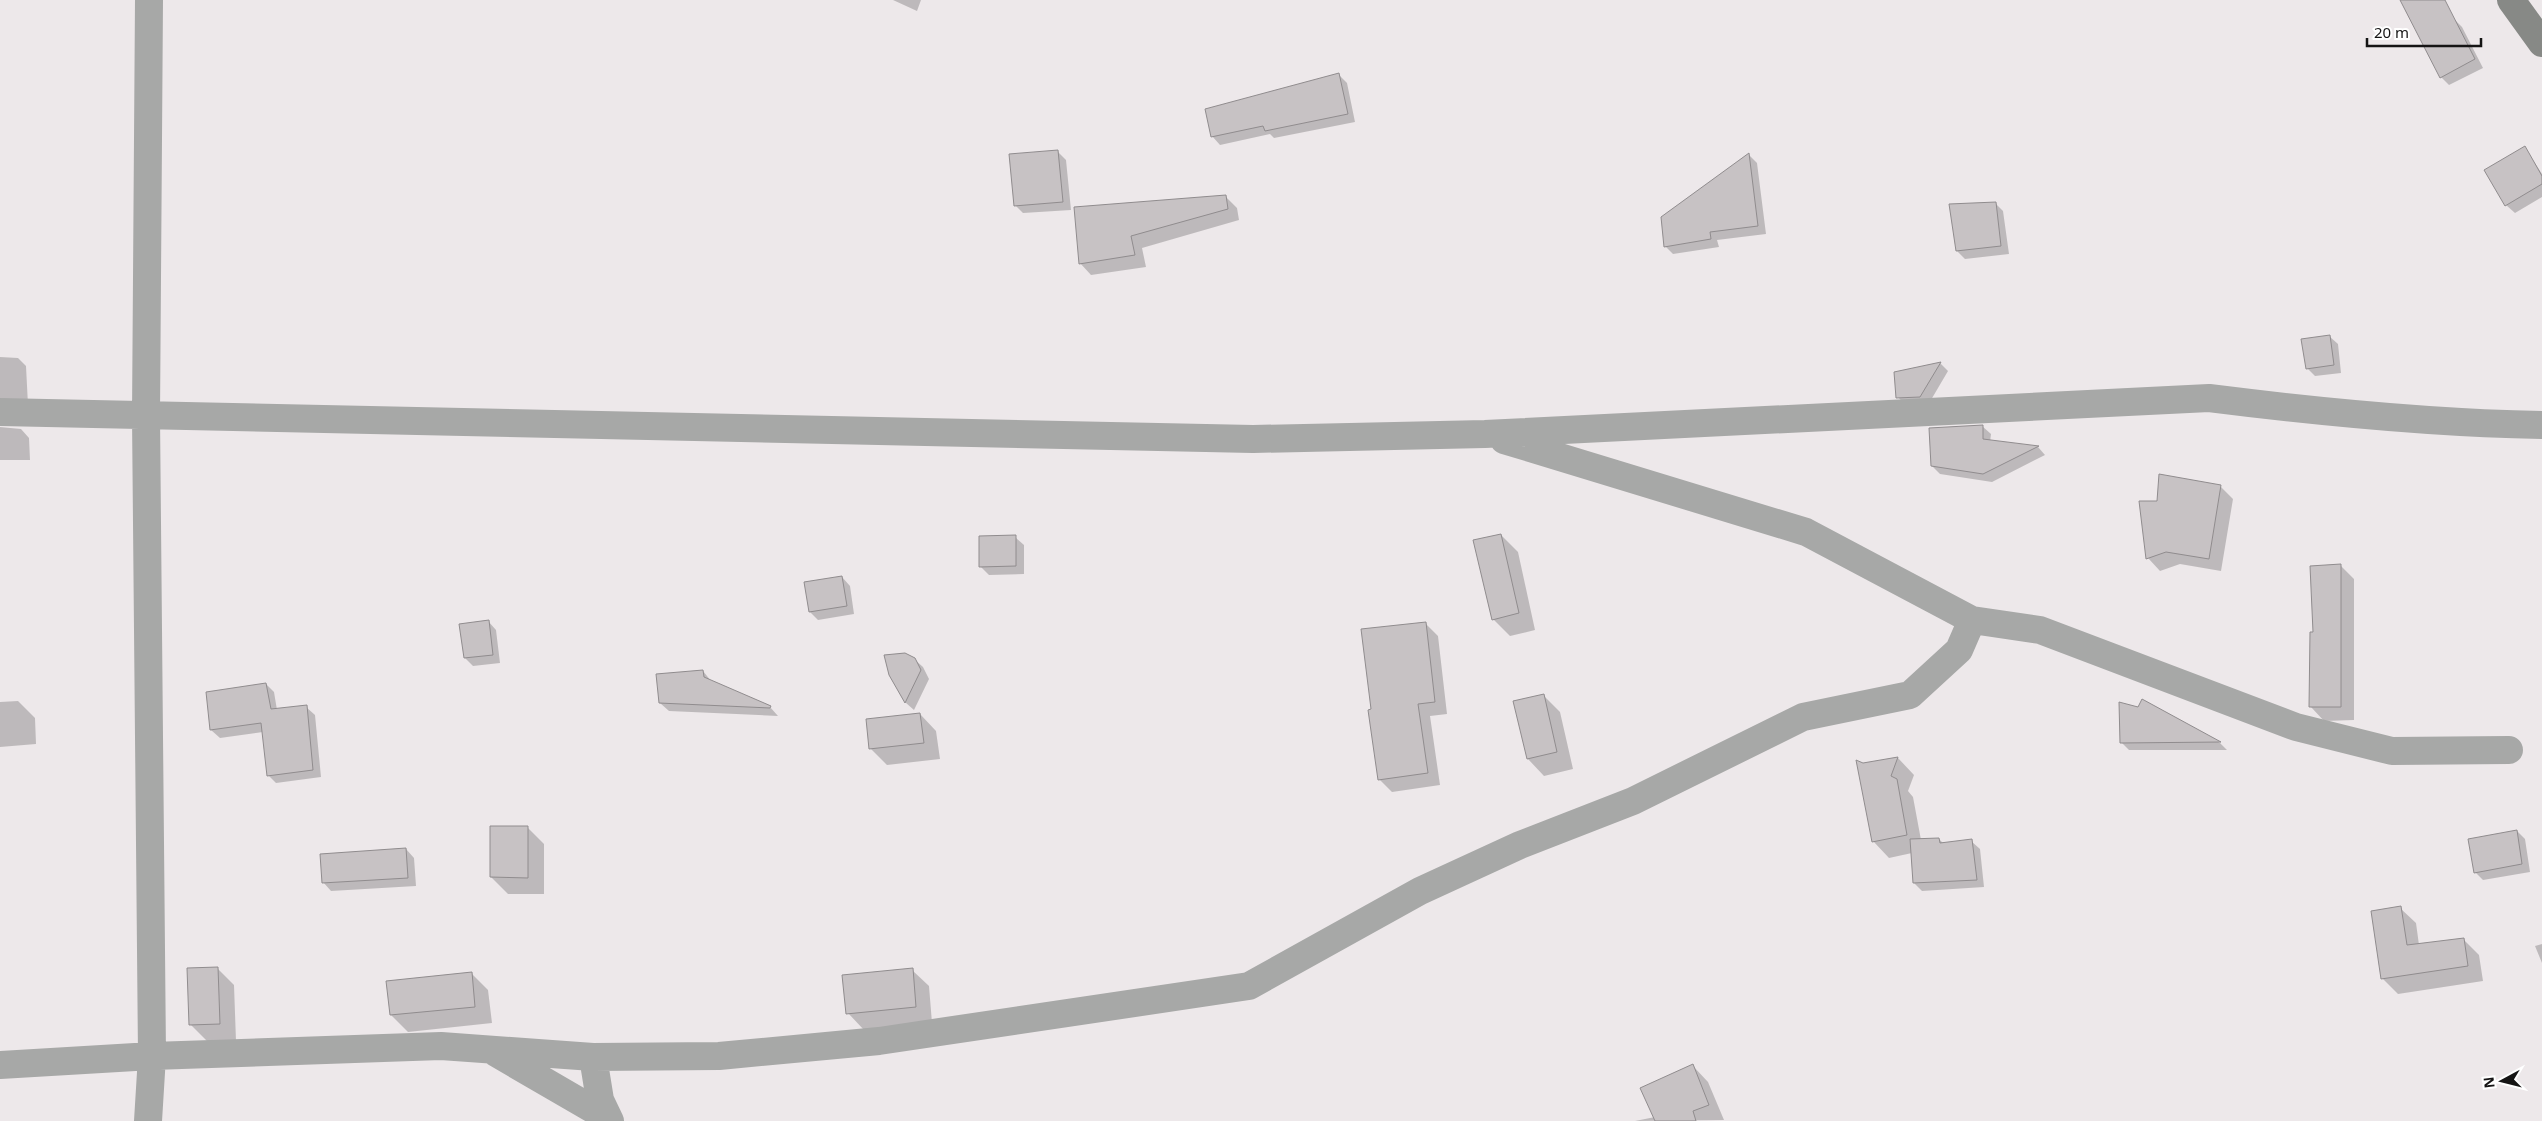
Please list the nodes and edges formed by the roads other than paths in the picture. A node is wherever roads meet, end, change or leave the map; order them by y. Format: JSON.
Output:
{"nodes":[{"id":1,"x":148,"y":0,"type":"edge"},
{"id":2,"x":2511,"y":0,"type":"edge"},
{"id":3,"x":2542,"y":43,"type":"edge"},
{"id":4,"x":0,"y":412,"type":"edge"},
{"id":5,"x":146,"y":416,"type":"junction"},
{"id":6,"x":2542,"y":425,"type":"edge"},
{"id":7,"x":1485,"y":434,"type":"junction"},
{"id":8,"x":1972,"y":620,"type":"junction"},
{"id":9,"x":2508,"y":750,"type":"dead end"},
{"id":10,"x":491,"y":1050,"type":"junction"},
{"id":11,"x":152,"y":1056,"type":"junction"},
{"id":12,"x":593,"y":1056,"type":"junction"},
{"id":13,"x":0,"y":1065,"type":"edge"},
{"id":14,"x":609,"y":1119,"type":"edge"},
{"id":15,"x":148,"y":1121,"type":"edge"}],
"edges":[{"from":1,"to":5,"type":"street"},
{"from":2,"to":3,"type":"main road"},
{"from":4,"to":5,"type":"street"},
{"from":5,"to":7,"type":"street"},
{"from":5,"to":11,"type":"street"},
{"from":6,"to":7,"type":"street"},
{"from":7,"to":8,"type":"street"},
{"from":8,"to":9,"type":"street"},
{"from":8,"to":12,"type":"street"},
{"from":10,"to":11,"type":"street"},
{"from":10,"to":12,"type":"street"},
{"from":10,"to":14,"type":"street"},
{"from":11,"to":13,"type":"street"},
{"from":11,"to":15,"type":"street"},
{"from":12,"to":14,"type":"street"}]}
